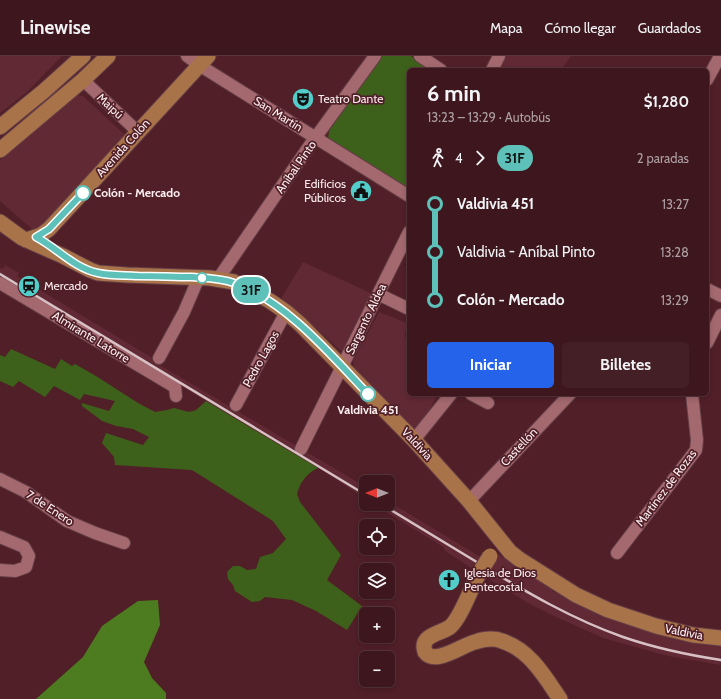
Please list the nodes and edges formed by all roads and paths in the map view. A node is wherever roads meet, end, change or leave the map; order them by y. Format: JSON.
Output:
{"nodes":[{"id":1,"x":83,"y":56,"type":"edge"},
{"id":2,"x":108,"y":56,"type":"edge"},
{"id":3,"x":187,"y":56,"type":"edge"},
{"id":4,"x":375,"y":56,"type":"edge"},
{"id":5,"x":420,"y":56,"type":"edge"},
{"id":6,"x":499,"y":56,"type":"edge"},
{"id":7,"x":720,"y":56,"type":"edge"},
{"id":8,"x":204,"y":60,"type":"edge"},
{"id":9,"x":439,"y":68,"type":"edge"},
{"id":10,"x":493,"y":68,"type":"edge"},
{"id":11,"x":709,"y":76,"type":"edge"},
{"id":12,"x":83,"y":80,"type":"junction"},
{"id":13,"x":0,"y":127,"type":"edge"},
{"id":14,"x":138,"y":132,"type":"junction"},
{"id":15,"x":316,"y":138,"type":"junction"},
{"id":16,"x":0,"y":150,"type":"edge"},
{"id":17,"x":407,"y":195,"type":"edge"},
{"id":18,"x":0,"y":210,"type":"edge"},
{"id":19,"x":0,"y":222,"type":"edge"},
{"id":20,"x":407,"y":236,"type":"edge"},
{"id":21,"x":31,"y":238,"type":"junction"},
{"id":22,"x":199,"y":277,"type":"junction"},
{"id":23,"x":218,"y":279,"type":"junction"},
{"id":24,"x":0,"y":283,"type":"edge"},
{"id":25,"x":709,"y":290,"type":"edge"},
{"id":26,"x":378,"y":294,"type":"junction"},
{"id":27,"x":721,"y":296,"type":"edge"},
{"id":28,"x":407,"y":308,"type":"edge"},
{"id":29,"x":286,"y":312,"type":"junction"},
{"id":30,"x":721,"y":315,"type":"edge"},
{"id":31,"x":709,"y":339,"type":"edge"},
{"id":32,"x":160,"y":358,"type":"dead end"},
{"id":33,"x":342,"y":367,"type":"junction"},
{"id":34,"x":176,"y":396,"type":"dead end"},
{"id":35,"x":449,"y":396,"type":"edge"},
{"id":36,"x":475,"y":396,"type":"edge"},
{"id":37,"x":563,"y":396,"type":"edge"},
{"id":38,"x":692,"y":396,"type":"edge"},
{"id":39,"x":488,"y":403,"type":"dead end"},
{"id":40,"x":236,"y":405,"type":"dead end"},
{"id":41,"x":414,"y":440,"type":"junction"},
{"id":42,"x":301,"y":449,"type":"dead end"},
{"id":43,"x":0,"y":479,"type":"edge"},
{"id":44,"x":469,"y":501,"type":"junction"},
{"id":45,"x":0,"y":537,"type":"edge"},
{"id":46,"x":501,"y":539,"type":"junction"},
{"id":47,"x":124,"y":543,"type":"dead end"},
{"id":48,"x":617,"y":553,"type":"dead end"},
{"id":49,"x":0,"y":570,"type":"edge"},
{"id":50,"x":721,"y":638,"type":"edge"},
{"id":51,"x":560,"y":699,"type":"edge"}],
"edges":[{"from":1,"to":13,"type":"main road"},
{"from":2,"to":12,"type":"main road"},
{"from":3,"to":8,"type":"street","name":"San Martín"},
{"from":4,"to":15,"type":"street","name":"Aníbal Pinto"},
{"from":5,"to":9,"type":"street"},
{"from":6,"to":10,"type":"street"},
{"from":7,"to":11,"type":"street"},
{"from":8,"to":14,"type":"main road","name":"Avenida Colón"},
{"from":8,"to":15,"type":"street","name":"San Martín"},
{"from":12,"to":14,"type":"street","name":"Maipú"},
{"from":12,"to":16,"type":"main road"},
{"from":14,"to":21,"type":"main road","name":"Avenida Colón"},
{"from":15,"to":17,"type":"street","name":"San Martín"},
{"from":15,"to":23,"type":"street","name":"Aníbal Pinto"},
{"from":18,"to":21,"type":"main road","name":"Valdivia"},
{"from":19,"to":21,"type":"main road","name":"Valdivia"},
{"from":20,"to":26,"type":"street","name":"Sargento Aldea"},
{"from":21,"to":22,"type":"main road","name":"Valdivia"},
{"from":22,"to":23,"type":"main road","name":"Valdivia"},
{"from":22,"to":32,"type":"street"},
{"from":23,"to":29,"type":"main road","name":"Valdivia"},
{"from":24,"to":34,"type":"street","name":"Almirante Latorre"},
{"from":25,"to":27,"type":"street"},
{"from":26,"to":28,"type":"street"},
{"from":26,"to":33,"type":"street","name":"Sargento Aldea"},
{"from":29,"to":33,"type":"main road","name":"Valdivia"},
{"from":29,"to":40,"type":"street","name":"Pedro Lagos"},
{"from":30,"to":31,"type":"street"},
{"from":33,"to":41,"type":"main road","name":"Valdivia"},
{"from":33,"to":42,"type":"street","name":"Sargento Aldea"},
{"from":35,"to":41,"type":"street"},
{"from":36,"to":39,"type":"street"},
{"from":37,"to":44,"type":"street","name":"Castellón"},
{"from":38,"to":48,"type":"street","name":"Martínez de Rozas"},
{"from":41,"to":44,"type":"main road","name":"Valdivia"},
{"from":43,"to":47,"type":"street","name":"7 de Enero"},
{"from":44,"to":46,"type":"main road","name":"Valdivia"},
{"from":45,"to":49,"type":"street"},
{"from":46,"to":50,"type":"main road","name":"Valdivia"},
{"from":46,"to":51,"type":"main road","bridge":true}]}
